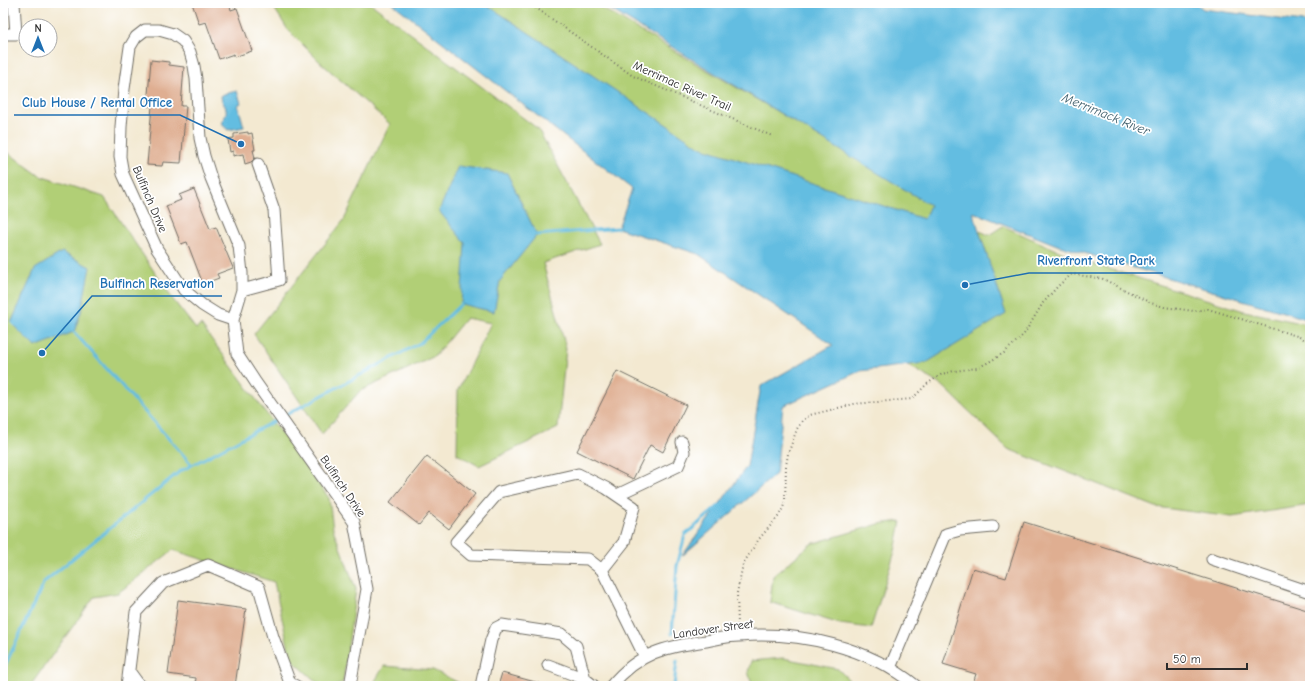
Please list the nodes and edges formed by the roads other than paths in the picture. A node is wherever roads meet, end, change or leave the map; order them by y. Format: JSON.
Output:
{"nodes":[{"id":1,"x":14,"y":3,"type":"edge"},
{"id":2,"x":3,"y":34,"type":"edge"},
{"id":3,"x":258,"y":164,"type":"dead end"},
{"id":4,"x":242,"y":290,"type":"junction"},
{"id":5,"x":233,"y":320,"type":"junction"},
{"id":6,"x":682,"y":442,"type":"dead end"},
{"id":7,"x":617,"y":495,"type":"junction"},
{"id":8,"x":993,"y":527,"type":"dead end"},
{"id":9,"x":1212,"y":559,"type":"dead end"},
{"id":10,"x":602,"y":570,"type":"junction"},
{"id":11,"x":1310,"y":592,"type":"edge"},
{"id":12,"x":645,"y":657,"type":"junction"},
{"id":13,"x":548,"y":665,"type":"dead end"},
{"id":14,"x":890,"y":668,"type":"junction"},
{"id":15,"x":129,"y":671,"type":"junction"},
{"id":16,"x":585,"y":678,"type":"junction"},
{"id":17,"x":292,"y":685,"type":"edge"},
{"id":18,"x":128,"y":686,"type":"edge"},
{"id":19,"x":140,"y":686,"type":"edge"},
{"id":20,"x":350,"y":686,"type":"edge"},
{"id":21,"x":481,"y":686,"type":"edge"},
{"id":22,"x":594,"y":686,"type":"edge"},
{"id":23,"x":611,"y":686,"type":"edge"},
{"id":24,"x":916,"y":686,"type":"edge"}],
"edges":[{"from":1,"to":2,"type":"street"},
{"from":3,"to":4,"type":"street"},
{"from":4,"to":5,"type":"street","name":"Bulfinch Drive"},
{"from":4,"to":5,"type":"street","name":"Bulfinch Drive"},
{"from":5,"to":20,"type":"street","name":"Bulfinch Drive"},
{"from":6,"to":7,"type":"street"},
{"from":7,"to":10,"type":"street"},
{"from":7,"to":10,"type":"street"},
{"from":8,"to":14,"type":"street"},
{"from":9,"to":11,"type":"street"},
{"from":10,"to":12,"type":"street"},
{"from":12,"to":14,"type":"street","name":"Landover Street"},
{"from":12,"to":23,"type":"street","name":"Landover Street"},
{"from":13,"to":16,"type":"street"},
{"from":14,"to":24,"type":"street","name":"Landover Street"},
{"from":15,"to":17,"type":"street"},
{"from":15,"to":18,"type":"street"},
{"from":15,"to":19,"type":"street"},
{"from":16,"to":21,"type":"street"},
{"from":16,"to":22,"type":"street"}]}
